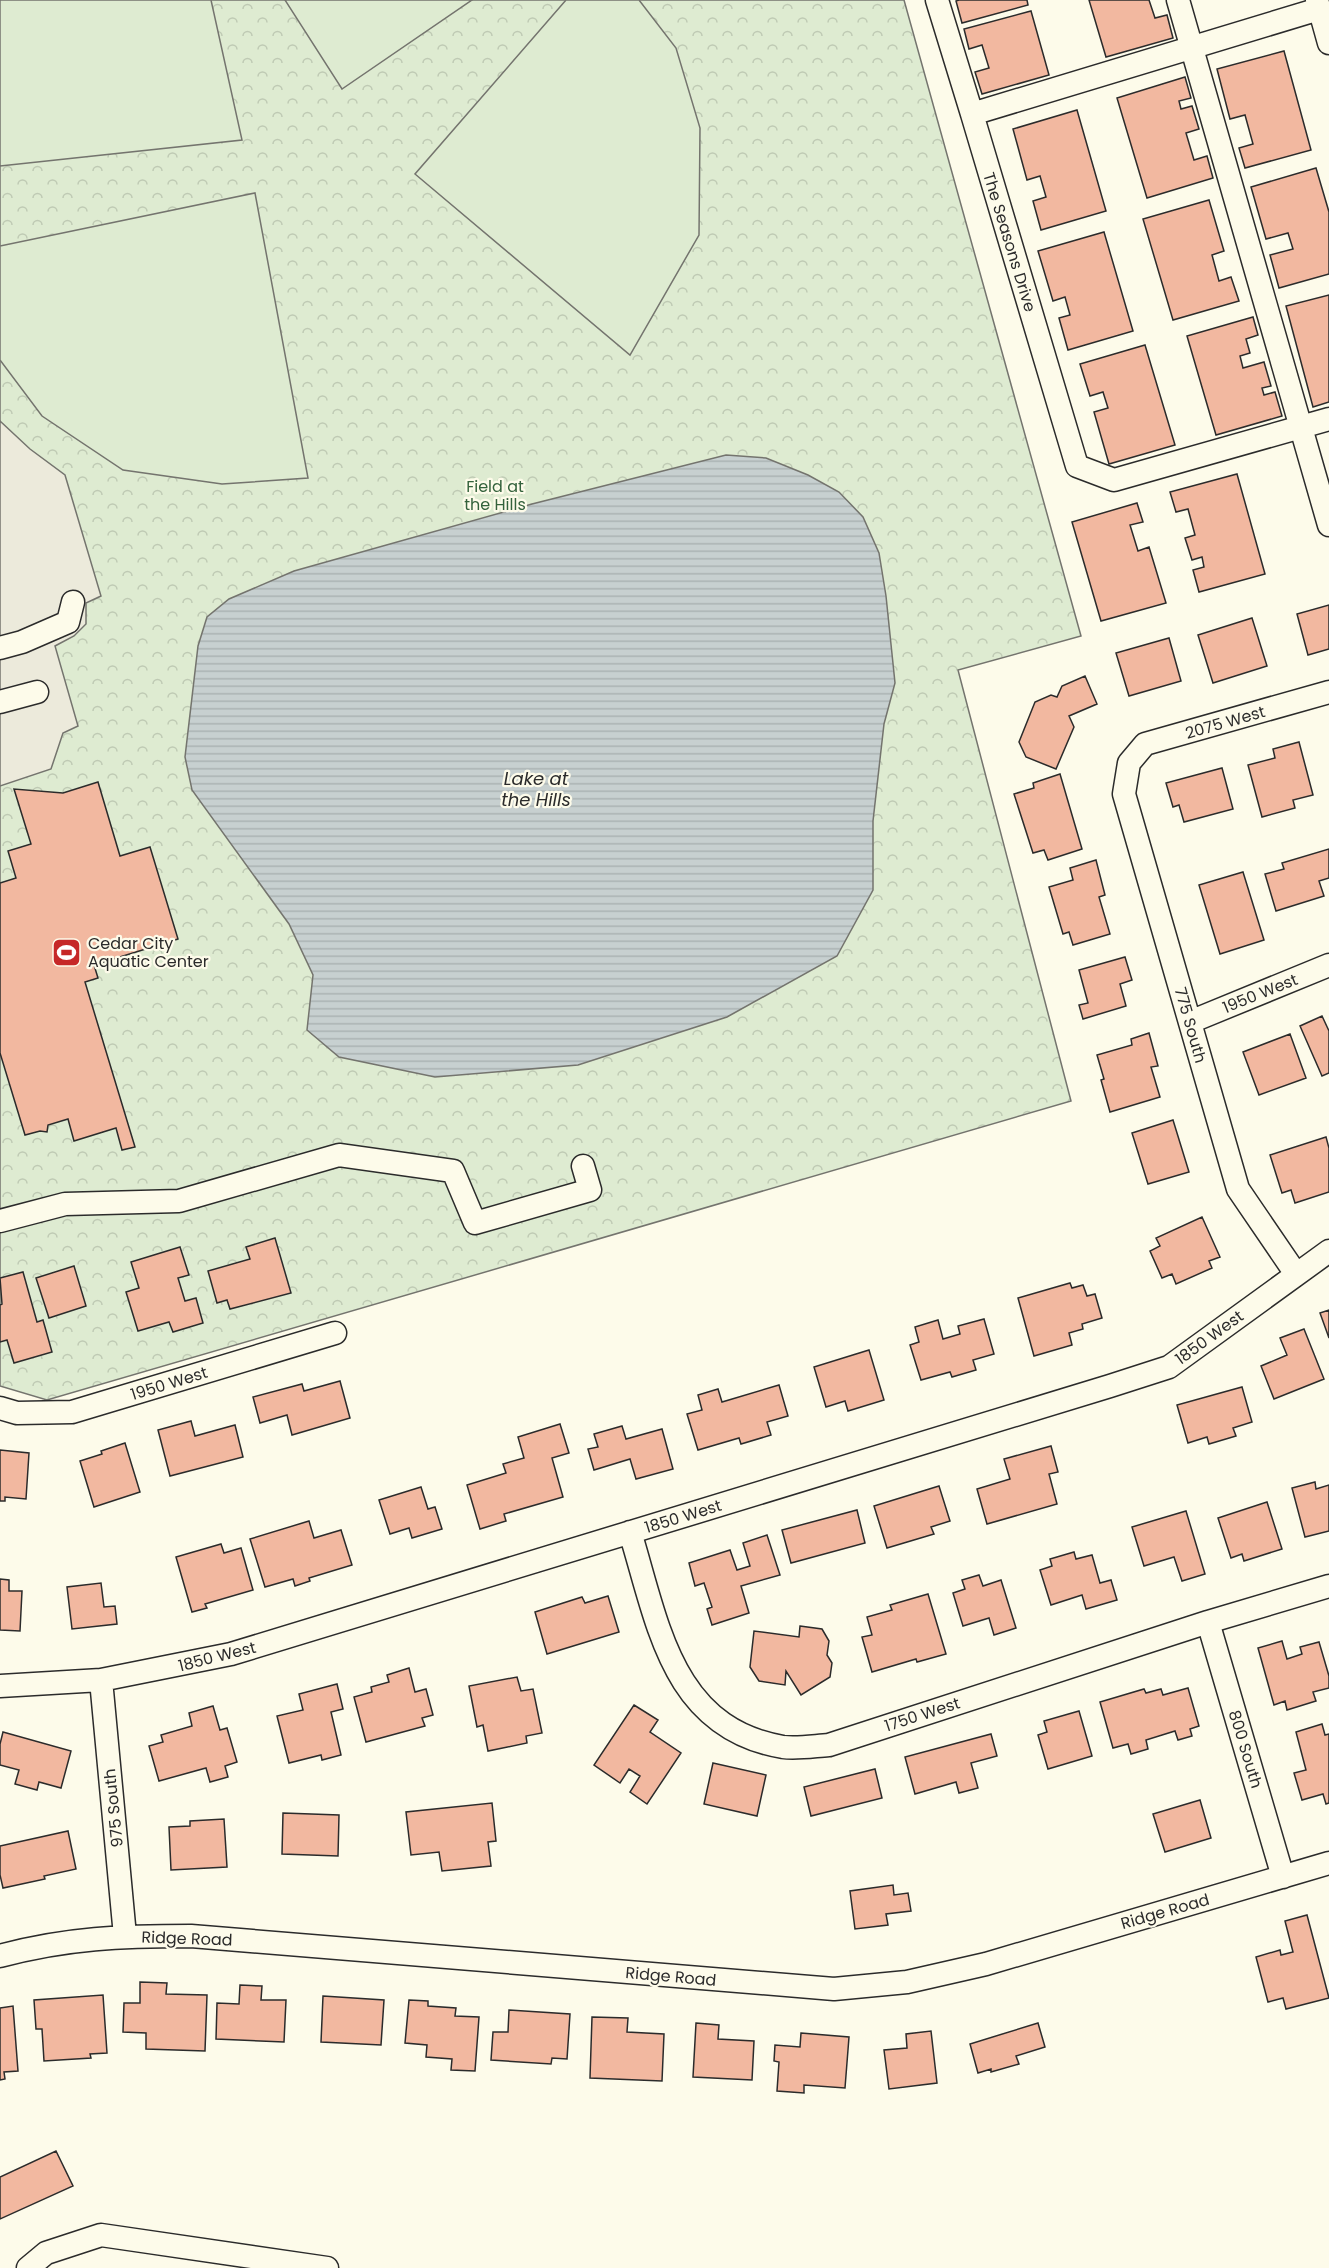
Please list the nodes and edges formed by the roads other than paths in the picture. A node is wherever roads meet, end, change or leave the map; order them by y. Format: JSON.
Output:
{"nodes":[{"id":1,"x":937,"y":0,"type":"edge"},
{"id":2,"x":1178,"y":0,"type":"edge"},
{"id":3,"x":1318,"y":4,"type":"edge"},
{"id":4,"x":1329,"y":43,"type":"edge"},
{"id":5,"x":1191,"y":48,"type":"junction"},
{"id":6,"x":972,"y":114,"type":"junction"},
{"id":7,"x":1329,"y":419,"type":"edge"},
{"id":8,"x":1301,"y":427,"type":"junction"},
{"id":9,"x":1329,"y":525,"type":"edge"},
{"id":10,"x":73,"y":602,"type":"dead end"},
{"id":11,"x":0,"y":648,"type":"edge"},
{"id":12,"x":37,"y":692,"type":"dead end"},
{"id":13,"x":1329,"y":692,"type":"edge"},
{"id":14,"x":0,"y":702,"type":"edge"},
{"id":15,"x":1129,"y":762,"type":"joint"},
{"id":16,"x":1329,"y":965,"type":"edge"},
{"id":17,"x":1190,"y":1022,"type":"junction"},
{"id":18,"x":583,"y":1166,"type":"dead end"},
{"id":19,"x":0,"y":1221,"type":"edge"},
{"id":20,"x":1329,"y":1251,"type":"edge"},
{"id":21,"x":1296,"y":1274,"type":"junction"},
{"id":22,"x":334,"y":1333,"type":"dead end"},
{"id":23,"x":0,"y":1408,"type":"edge"},
{"id":24,"x":630,"y":1532,"type":"junction"},
{"id":25,"x":1329,"y":1586,"type":"edge"},
{"id":26,"x":1208,"y":1622,"type":"junction"},
{"id":27,"x":101,"y":1680,"type":"junction"},
{"id":28,"x":0,"y":1686,"type":"edge"},
{"id":29,"x":1329,"y":1863,"type":"edge"},
{"id":30,"x":1283,"y":1877,"type":"junction"},
{"id":31,"x":126,"y":1936,"type":"junction"},
{"id":32,"x":0,"y":1956,"type":"edge"},
{"id":33,"x":28,"y":2268,"type":"edge"},
{"id":34,"x":327,"y":2268,"type":"edge"}],
"edges":[{"from":1,"to":6,"type":"street"},
{"from":2,"to":5,"type":"street"},
{"from":3,"to":4,"type":"street"},
{"from":3,"to":5,"type":"street"},
{"from":5,"to":6,"type":"street"},
{"from":5,"to":8,"type":"street"},
{"from":6,"to":8,"type":"street","name":"The Seasons Drive"},
{"from":7,"to":8,"type":"street","name":"The Seasons Drive"},
{"from":8,"to":9,"type":"street"},
{"from":10,"to":11,"type":"street"},
{"from":12,"to":14,"type":"street"},
{"from":13,"to":15,"type":"street","name":"2075 West"},
{"from":15,"to":17,"type":"street","name":"775 South"},
{"from":16,"to":17,"type":"street","name":"1950 West"},
{"from":17,"to":21,"type":"street","name":"775 South"},
{"from":18,"to":19,"type":"street"},
{"from":20,"to":21,"type":"street","name":"1850 West"},
{"from":21,"to":24,"type":"street","name":"1850 West"},
{"from":22,"to":23,"type":"street","name":"1950 West"},
{"from":24,"to":26,"type":"street","name":"1750 West"},
{"from":24,"to":27,"type":"street","name":"1850 West"},
{"from":25,"to":26,"type":"street","name":"1750 West"},
{"from":26,"to":30,"type":"street","name":"800 South"},
{"from":27,"to":28,"type":"street","name":"1850 West"},
{"from":27,"to":31,"type":"street","name":"975 South"},
{"from":29,"to":30,"type":"street","name":"Ridge Road"},
{"from":30,"to":31,"type":"street","name":"Ridge Road"},
{"from":31,"to":32,"type":"street","name":"Ridge Road"},
{"from":33,"to":34,"type":"street"}]}
